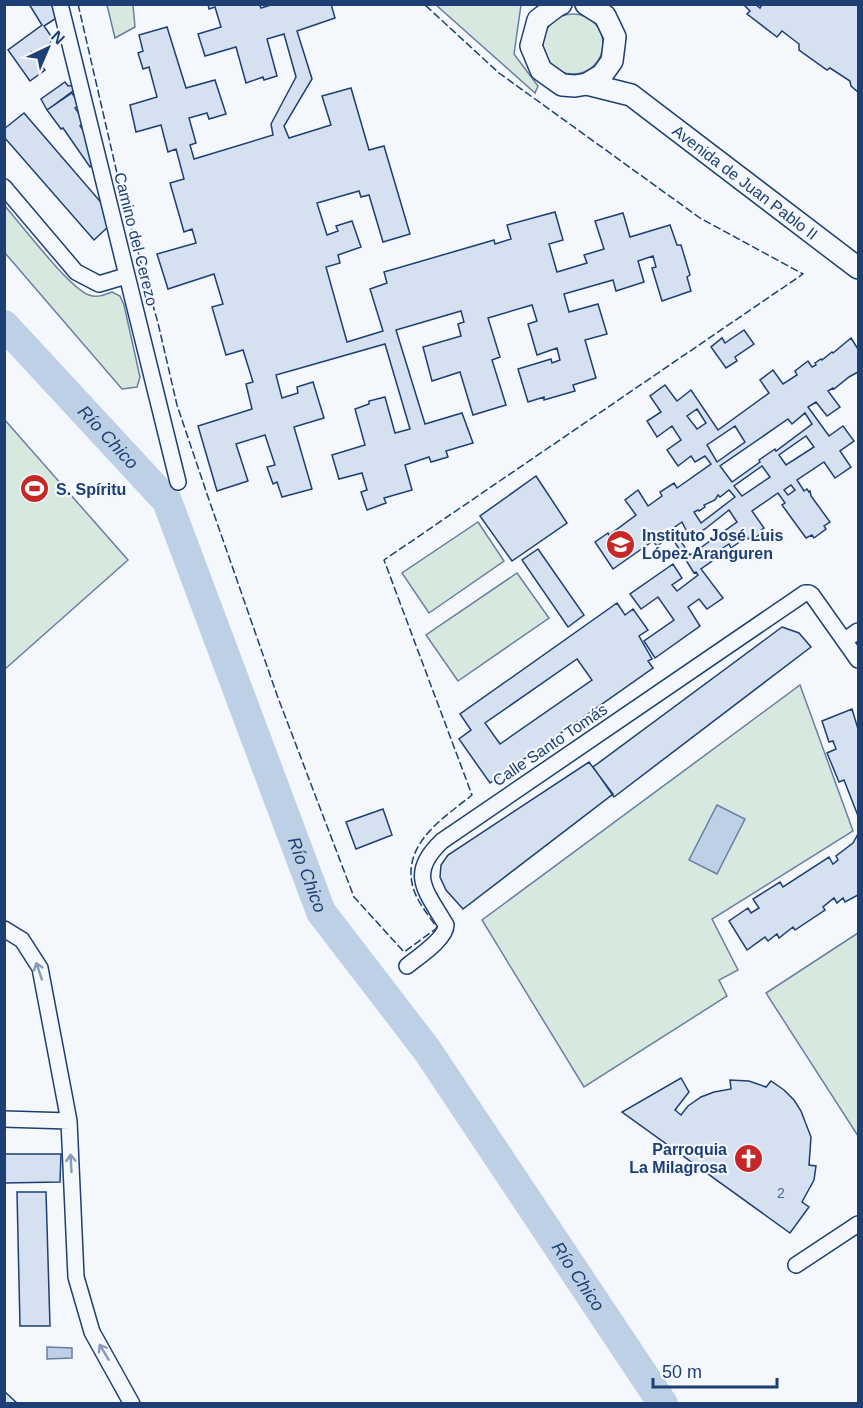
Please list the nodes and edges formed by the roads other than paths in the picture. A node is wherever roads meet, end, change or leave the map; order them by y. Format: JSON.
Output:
{"nodes":[{"id":1,"x":60,"y":4,"type":"edge"},
{"id":2,"x":586,"y":4,"type":"edge"},
{"id":3,"x":558,"y":5,"type":"edge"},
{"id":4,"x":611,"y":10,"type":"edge"},
{"id":5,"x":535,"y":12,"type":"edge"},
{"id":6,"x":612,"y":61,"type":"junction"},
{"id":7,"x":587,"y":84,"type":"junction"},
{"id":8,"x":631,"y":95,"type":"junction"},
{"id":9,"x":4,"y":187,"type":"edge"},
{"id":10,"x":858,"y":268,"type":"edge"},
{"id":11,"x":126,"y":276,"type":"junction"},
{"id":12,"x":178,"y":482,"type":"dead end"},
{"id":13,"x":858,"y":631,"type":"edge"},
{"id":14,"x":845,"y":640,"type":"junction"},
{"id":15,"x":858,"y":660,"type":"edge"},
{"id":16,"x":4,"y":929,"type":"edge"},
{"id":17,"x":407,"y":966,"type":"dead end"},
{"id":18,"x":4,"y":1119,"type":"edge"},
{"id":19,"x":69,"y":1121,"type":"junction"},
{"id":20,"x":858,"y":1224,"type":"edge"},
{"id":21,"x":796,"y":1264,"type":"dead end"},
{"id":22,"x":132,"y":1404,"type":"edge"}],
"edges":[{"from":1,"to":11,"type":"street","name":"Camino del Cerezo"},
{"from":2,"to":4,"type":"main road"},
{"from":3,"to":5,"type":"main road"},
{"from":4,"to":6,"type":"main road"},
{"from":5,"to":7,"type":"main road","name":"Avenida de Juan Pablo II"},
{"from":6,"to":7,"type":"main road"},
{"from":6,"to":8,"type":"main road","name":"Avenida de Juan Pablo II"},
{"from":7,"to":8,"type":"main road","name":"Avenida de Juan Pablo II"},
{"from":8,"to":10,"type":"main road","name":"Avenida de Juan Pablo II"},
{"from":9,"to":11,"type":"street"},
{"from":11,"to":12,"type":"street","name":"Camino del Cerezo"},
{"from":13,"to":14,"type":"street"},
{"from":14,"to":15,"type":"street"},
{"from":14,"to":17,"type":"street","name":"Calle Santo Tomás"},
{"from":19,"to":16,"type":"street","one_way":true},
{"from":18,"to":19,"type":"street"},
{"from":22,"to":19,"type":"street","one_way":true},
{"from":20,"to":21,"type":"street"}]}
